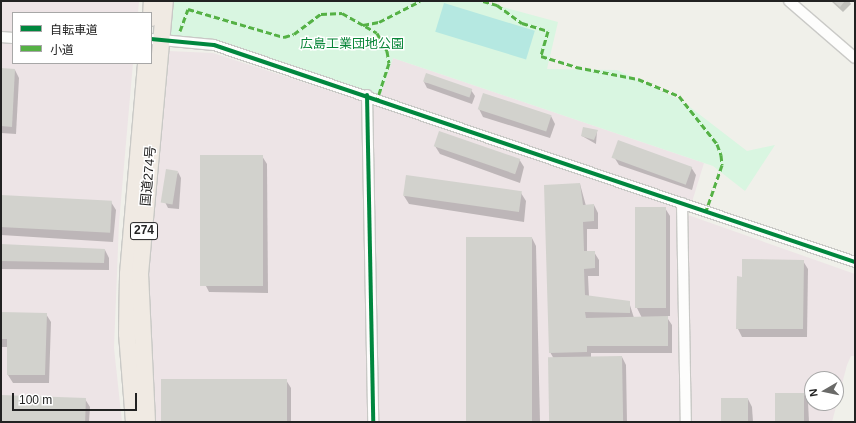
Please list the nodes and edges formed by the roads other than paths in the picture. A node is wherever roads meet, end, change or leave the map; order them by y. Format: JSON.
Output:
{"nodes":[{"id":1,"x":152,"y":1,"type":"edge"},
{"id":2,"x":165,"y":1,"type":"edge"},
{"id":3,"x":789,"y":1,"type":"edge"},
{"id":4,"x":151,"y":12,"type":"edge"},
{"id":5,"x":1,"y":38,"type":"edge"},
{"id":6,"x":12,"y":38,"type":"edge"},
{"id":7,"x":156,"y":39,"type":"edge"},
{"id":8,"x":855,"y":58,"type":"edge"},
{"id":9,"x":146,"y":64,"type":"edge"},
{"id":10,"x":366,"y":95,"type":"junction"},
{"id":11,"x":682,"y":203,"type":"junction"},
{"id":12,"x":855,"y":262,"type":"edge"},
{"id":13,"x":134,"y":422,"type":"edge"},
{"id":14,"x":147,"y":422,"type":"edge"},
{"id":15,"x":373,"y":422,"type":"edge"},
{"id":16,"x":686,"y":422,"type":"edge"}],
"edges":[{"from":1,"to":4,"type":"highway"},
{"from":2,"to":7,"type":"highway","name":"国道274号","number":"274"},
{"from":3,"to":8,"type":"street"},
{"from":5,"to":6,"type":"street"},
{"from":7,"to":10,"type":"street"},
{"from":7,"to":14,"type":"highway","name":"国道274号","number":"274"},
{"from":9,"to":13,"type":"highway","name":"国道274号","number":"274"},
{"from":10,"to":11,"type":"street"},
{"from":10,"to":15,"type":"street"},
{"from":11,"to":12,"type":"street"},
{"from":11,"to":16,"type":"street"}]}
